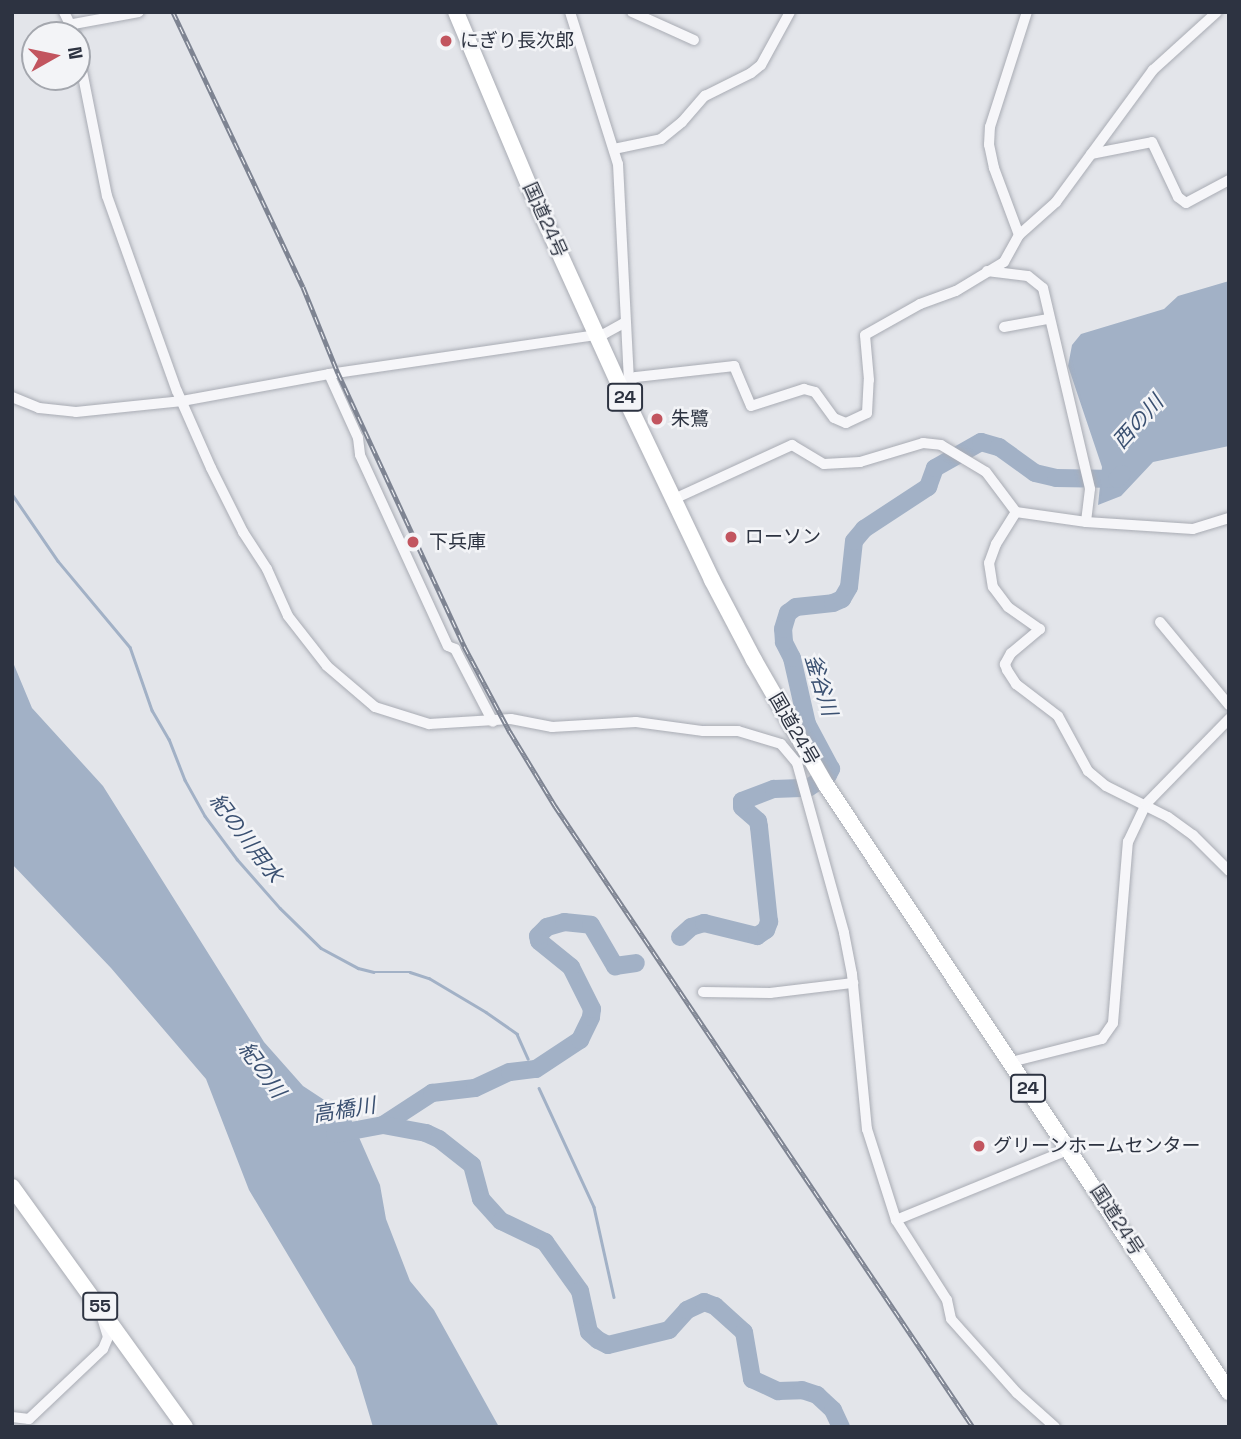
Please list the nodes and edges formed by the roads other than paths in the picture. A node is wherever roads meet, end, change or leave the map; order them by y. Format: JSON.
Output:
{"nodes":[{"id":1,"x":139,"y":12,"type":"edge"},
{"id":2,"x":456,"y":12,"type":"edge"},
{"id":3,"x":570,"y":12,"type":"edge"},
{"id":4,"x":632,"y":12,"type":"edge"},
{"id":5,"x":790,"y":12,"type":"edge"},
{"id":6,"x":1027,"y":12,"type":"edge"},
{"id":7,"x":1217,"y":12,"type":"edge"},
{"id":8,"x":91,"y":21,"type":"edge"},
{"id":9,"x":694,"y":40,"type":"dead end"},
{"id":10,"x":86,"y":91,"type":"edge"},
{"id":11,"x":614,"y":149,"type":"junction"},
{"id":12,"x":1091,"y":154,"type":"junction"},
{"id":13,"x":1229,"y":180,"type":"edge"},
{"id":14,"x":1019,"y":235,"type":"junction"},
{"id":15,"x":986,"y":271,"type":"junction"},
{"id":16,"x":1048,"y":318,"type":"junction"},
{"id":17,"x":624,"y":323,"type":"junction"},
{"id":18,"x":1004,"y":327,"type":"dead end"},
{"id":19,"x":596,"y":334,"type":"junction"},
{"id":20,"x":328,"y":374,"type":"junction"},
{"id":21,"x":624,"y":385,"type":"junction"},
{"id":22,"x":12,"y":397,"type":"edge"},
{"id":23,"x":182,"y":401,"type":"junction"},
{"id":24,"x":674,"y":499,"type":"junction"},
{"id":25,"x":1016,"y":512,"type":"junction"},
{"id":26,"x":1229,"y":518,"type":"edge"},
{"id":27,"x":1086,"y":522,"type":"junction"},
{"id":28,"x":1160,"y":622,"type":"dead end"},
{"id":29,"x":1229,"y":705,"type":"edge"},
{"id":30,"x":1229,"y":719,"type":"edge"},
{"id":31,"x":493,"y":722,"type":"junction"},
{"id":32,"x":1146,"y":804,"type":"junction"},
{"id":33,"x":1229,"y":871,"type":"edge"},
{"id":34,"x":852,"y":983,"type":"junction"},
{"id":35,"x":703,"y":992,"type":"dead end"},
{"id":36,"x":1011,"y":1062,"type":"junction"},
{"id":37,"x":1070,"y":1150,"type":"junction"},
{"id":38,"x":12,"y":1187,"type":"edge"},
{"id":39,"x":896,"y":1220,"type":"junction"},
{"id":40,"x":104,"y":1313,"type":"junction"},
{"id":41,"x":1229,"y":1392,"type":"edge"},
{"id":42,"x":12,"y":1418,"type":"edge"},
{"id":43,"x":185,"y":1427,"type":"edge"},
{"id":44,"x":1055,"y":1427,"type":"edge"}],
"edges":[{"from":1,"to":8,"type":"street"},
{"from":2,"to":19,"type":"main road","name":"国道24号","number":"24"},
{"from":3,"to":11,"type":"street"},
{"from":4,"to":9,"type":"street"},
{"from":5,"to":11,"type":"street"},
{"from":6,"to":14,"type":"street"},
{"from":7,"to":12,"type":"street"},
{"from":10,"to":23,"type":"street"},
{"from":11,"to":17,"type":"street"},
{"from":12,"to":13,"type":"street"},
{"from":12,"to":14,"type":"street"},
{"from":14,"to":15,"type":"street"},
{"from":15,"to":16,"type":"street"},
{"from":15,"to":21,"type":"street"},
{"from":16,"to":18,"type":"street"},
{"from":16,"to":27,"type":"street"},
{"from":17,"to":19,"type":"street"},
{"from":17,"to":21,"type":"street"},
{"from":19,"to":20,"type":"street"},
{"from":19,"to":21,"type":"main road","name":"国道24号","number":"24"},
{"from":20,"to":23,"type":"street"},
{"from":20,"to":31,"type":"street"},
{"from":21,"to":24,"type":"main road","name":"国道24号","number":"24"},
{"from":22,"to":23,"type":"street"},
{"from":23,"to":31,"type":"street"},
{"from":24,"to":25,"type":"street"},
{"from":24,"to":36,"type":"main road","name":"国道24号","number":"24"},
{"from":25,"to":27,"type":"street"},
{"from":25,"to":32,"type":"street"},
{"from":26,"to":27,"type":"street"},
{"from":28,"to":29,"type":"street"},
{"from":30,"to":32,"type":"street"},
{"from":31,"to":34,"type":"street"},
{"from":32,"to":33,"type":"street"},
{"from":32,"to":36,"type":"street"},
{"from":34,"to":35,"type":"street"},
{"from":34,"to":39,"type":"street"},
{"from":36,"to":37,"type":"main road","name":"国道24号","number":"24"},
{"from":37,"to":39,"type":"street"},
{"from":37,"to":41,"type":"main road","name":"国道24号","number":"24"},
{"from":38,"to":40,"type":"main road","number":"55"},
{"from":39,"to":44,"type":"street"},
{"from":40,"to":42,"type":"street"},
{"from":40,"to":43,"type":"main road","number":"55"}]}
